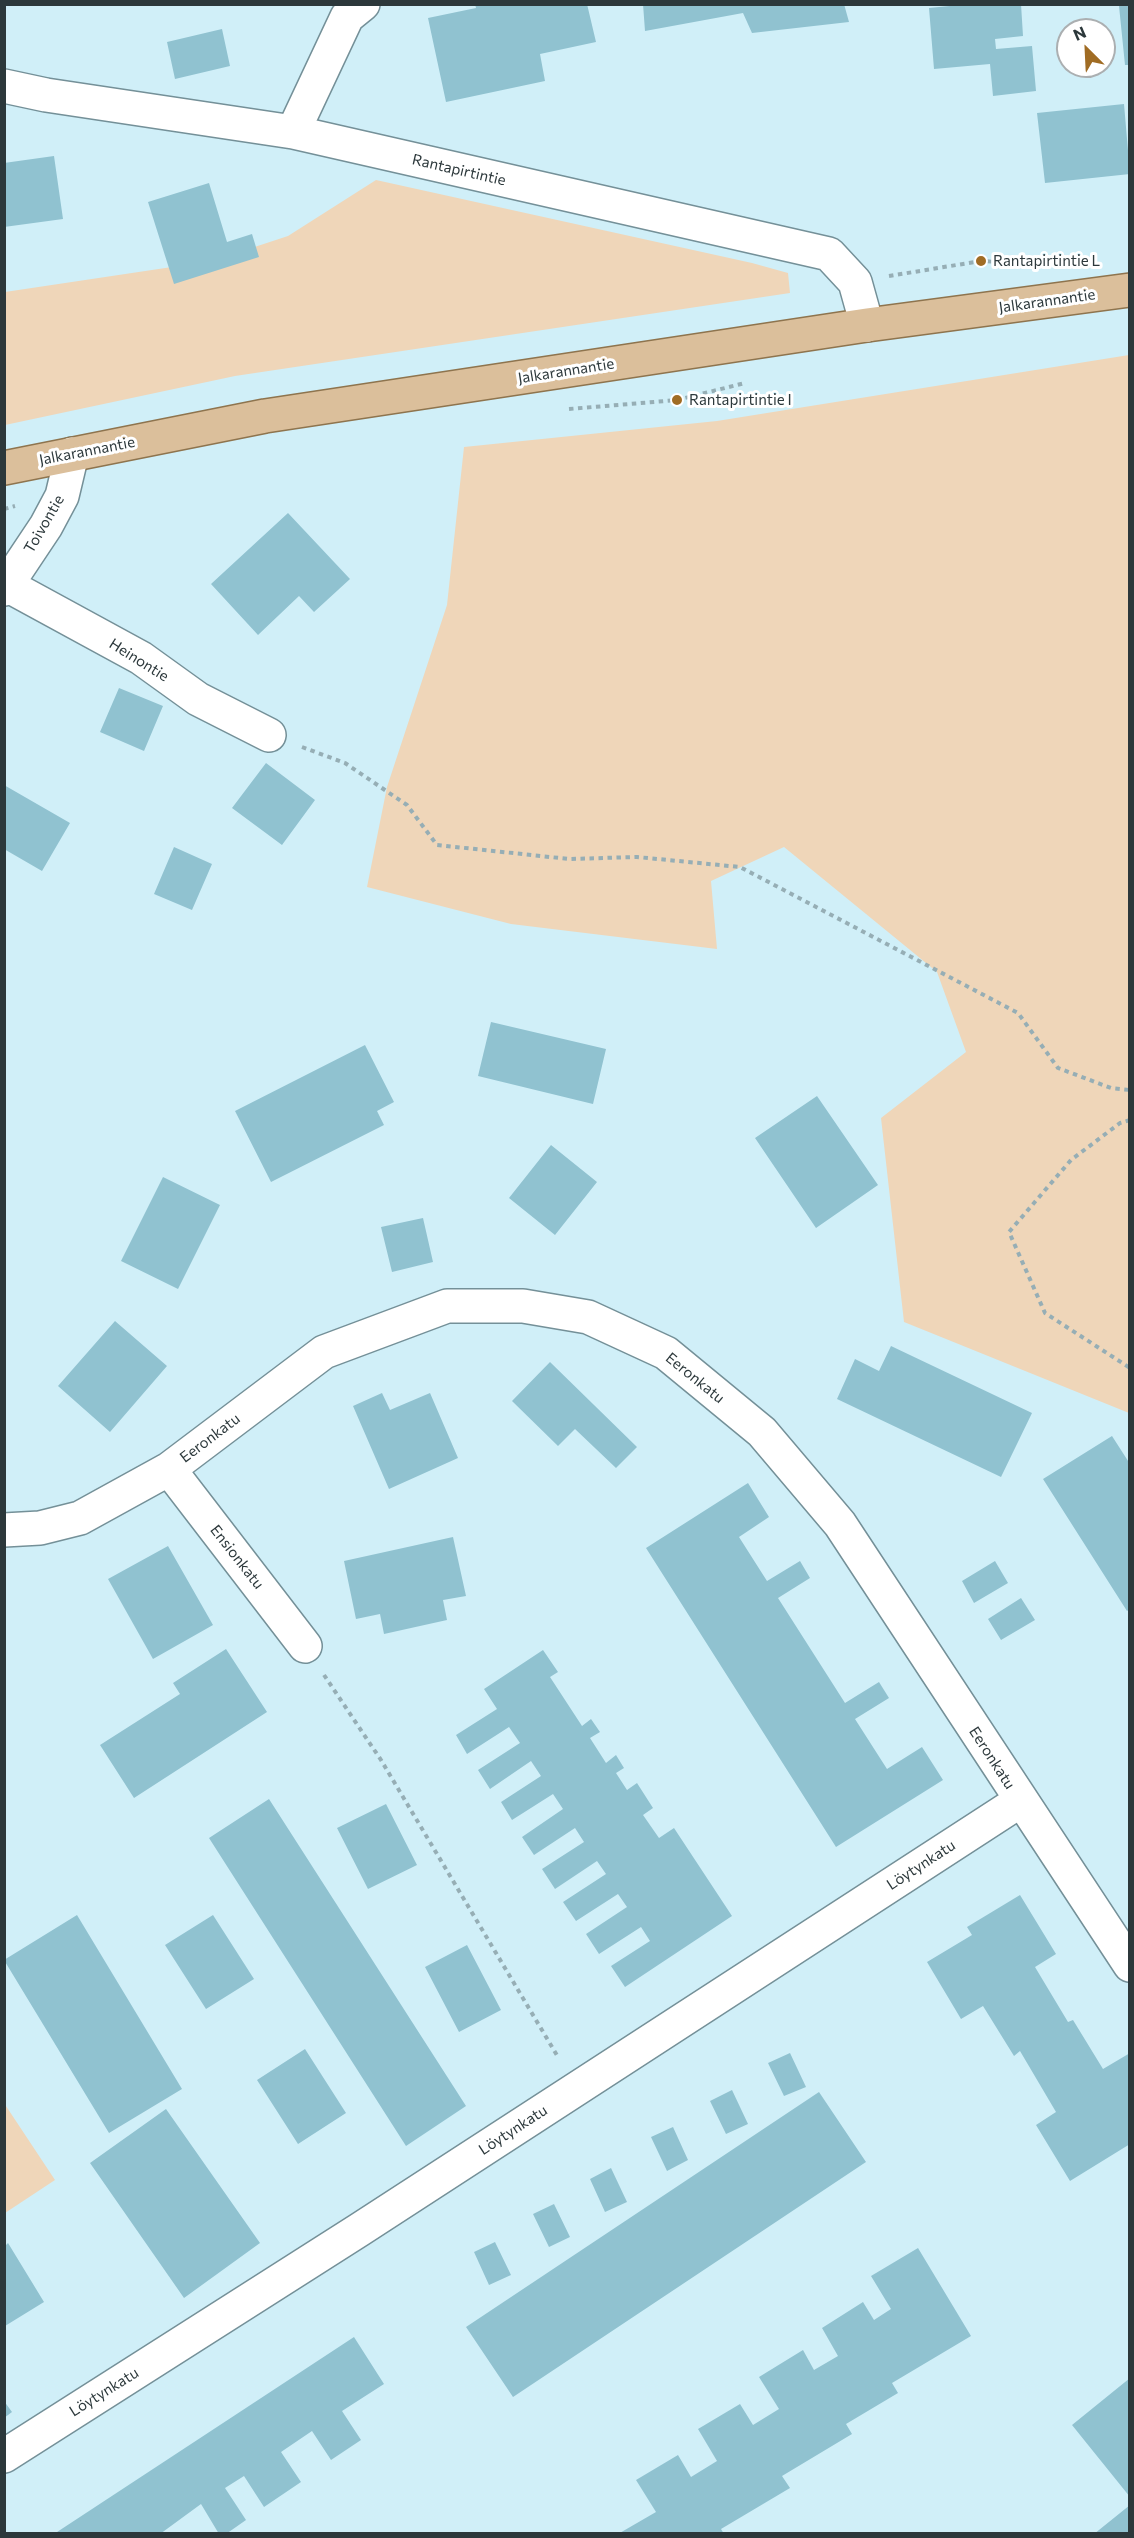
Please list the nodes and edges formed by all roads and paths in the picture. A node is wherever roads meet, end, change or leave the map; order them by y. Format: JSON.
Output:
{"nodes":[{"id":1,"x":363,"y":4,"type":"edge"},
{"id":2,"x":4,"y":86,"type":"edge"},
{"id":3,"x":293,"y":132,"type":"junction"},
{"id":4,"x":1130,"y":290,"type":"edge"},
{"id":5,"x":867,"y":325,"type":"junction"},
{"id":6,"x":72,"y":454,"type":"junction"},
{"id":7,"x":4,"y":468,"type":"edge"},
{"id":8,"x":6,"y":587,"type":"edge"},
{"id":9,"x":269,"y":735,"type":"joint"},
{"id":10,"x":1130,"y":1090,"type":"edge"},
{"id":11,"x":1130,"y":1120,"type":"edge"},
{"id":12,"x":1130,"y":1368,"type":"edge"},
{"id":13,"x":169,"y":1469,"type":"junction"},
{"id":14,"x":4,"y":1530,"type":"edge"},
{"id":15,"x":305,"y":1646,"type":"joint"},
{"id":16,"x":1020,"y":1801,"type":"junction"},
{"id":17,"x":1130,"y":1965,"type":"edge"},
{"id":18,"x":577,"y":2089,"type":"junction"},
{"id":19,"x":4,"y":2456,"type":"edge"}],
"edges":[{"from":1,"to":3,"type":"street"},
{"from":2,"to":3,"type":"street","name":"Rantapirtintie"},
{"from":3,"to":5,"type":"street","name":"Rantapirtintie"},
{"from":4,"to":5,"type":"main road","name":"Jalkarannantie"},
{"from":5,"to":6,"type":"main road","name":"Jalkarannantie"},
{"from":6,"to":7,"type":"main road","name":"Jalkarannantie"},
{"from":6,"to":8,"type":"street","name":"Toivontie"},
{"from":8,"to":9,"type":"street","name":"Heinontie"},
{"from":9,"to":10,"type":"path"},
{"from":11,"to":12,"type":"path"},
{"from":13,"to":14,"type":"street","name":"Eeronkatu"},
{"from":13,"to":15,"type":"street","name":"Ensionkatu"},
{"from":13,"to":16,"type":"street","name":"Eeronkatu"},
{"from":15,"to":18,"type":"path"},
{"from":16,"to":17,"type":"street","name":"Eeronkatu"},
{"from":16,"to":18,"type":"street","name":"Löytynkatu"},
{"from":18,"to":19,"type":"street","name":"Löytynkatu"}]}
